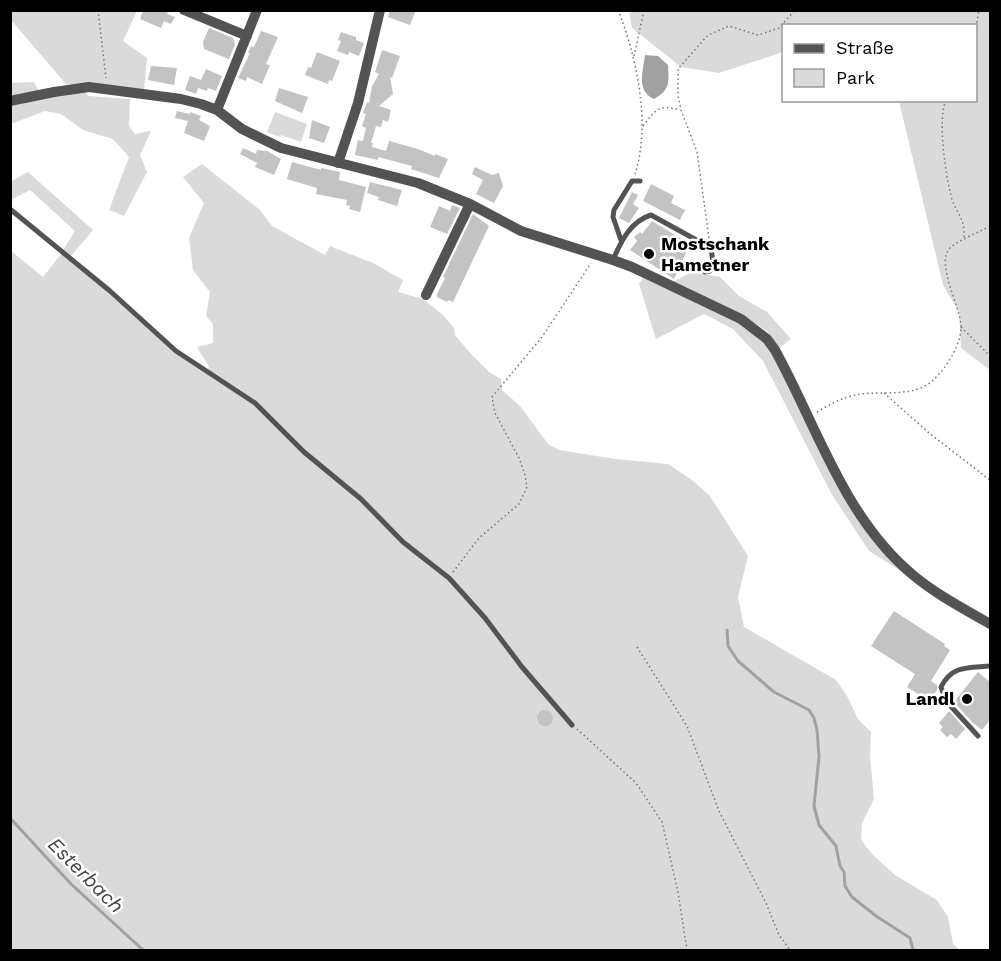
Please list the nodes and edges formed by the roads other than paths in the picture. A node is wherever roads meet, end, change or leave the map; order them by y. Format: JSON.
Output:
{"nodes":[{"id":1,"x":184,"y":10,"type":"edge"},
{"id":2,"x":257,"y":10,"type":"edge"},
{"id":3,"x":380,"y":10,"type":"edge"},
{"id":4,"x":247,"y":36,"type":"junction"},
{"id":5,"x":10,"y":101,"type":"edge"},
{"id":6,"x":217,"y":110,"type":"junction"},
{"id":7,"x":338,"y":163,"type":"junction"},
{"id":8,"x":639,"y":181,"type":"dead end"},
{"id":9,"x":470,"y":204,"type":"junction"},
{"id":10,"x":10,"y":209,"type":"edge"},
{"id":11,"x":621,"y":240,"type":"junction"},
{"id":12,"x":613,"y":260,"type":"junction"},
{"id":13,"x":705,"y":272,"type":"dead end"},
{"id":14,"x":426,"y":295,"type":"dead end"},
{"id":15,"x":990,"y":624,"type":"edge"},
{"id":16,"x":990,"y":666,"type":"edge"},
{"id":17,"x":572,"y":725,"type":"road end"},
{"id":18,"x":978,"y":736,"type":"dead end"}],
"edges":[{"from":1,"to":4,"type":"street"},
{"from":2,"to":4,"type":"street"},
{"from":3,"to":7,"type":"street"},
{"from":4,"to":6,"type":"street"},
{"from":5,"to":6,"type":"street"},
{"from":6,"to":7,"type":"street"},
{"from":7,"to":9,"type":"street"},
{"from":8,"to":11,"type":"lane"},
{"from":9,"to":12,"type":"street"},
{"from":9,"to":14,"type":"street"},
{"from":10,"to":17,"type":"lane"},
{"from":11,"to":12,"type":"lane"},
{"from":11,"to":13,"type":"lane"},
{"from":12,"to":15,"type":"street"},
{"from":16,"to":18,"type":"lane"}]}
